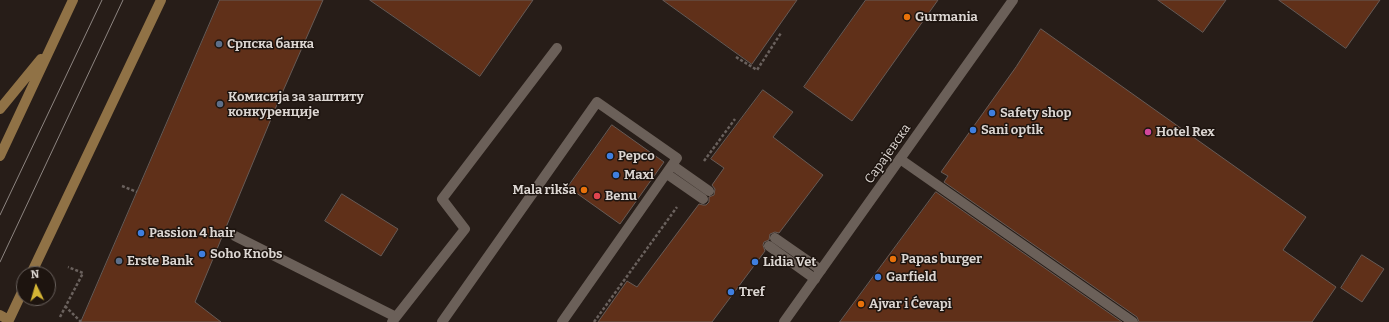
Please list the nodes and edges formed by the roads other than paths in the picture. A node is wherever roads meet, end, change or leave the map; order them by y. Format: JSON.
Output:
{"nodes":[{"id":1,"x":73,"y":0,"type":"edge"},
{"id":2,"x":161,"y":0,"type":"edge"},
{"id":3,"x":1013,"y":0,"type":"edge"},
{"id":4,"x":52,"y":45,"type":"junction"},
{"id":5,"x":558,"y":48,"type":"dead end"},
{"id":6,"x":0,"y":109,"type":"edge"},
{"id":7,"x":0,"y":156,"type":"edge"},
{"id":8,"x":900,"y":159,"type":"junction"},
{"id":9,"x":669,"y":170,"type":"junction"},
{"id":10,"x":706,"y":195,"type":"dead end"},
{"id":11,"x":235,"y":236,"type":"dead end"},
{"id":12,"x":772,"y":242,"type":"dead end"},
{"id":13,"x":35,"y":266,"type":"edge"},
{"id":14,"x":818,"y":274,"type":"junction"},
{"id":15,"x":16,"y":300,"type":"edge"},
{"id":16,"x":4,"y":319,"type":"edge"},
{"id":17,"x":394,"y":320,"type":"edge"},
{"id":18,"x":442,"y":322,"type":"edge"},
{"id":19,"x":562,"y":322,"type":"edge"},
{"id":20,"x":784,"y":322,"type":"edge"},
{"id":21,"x":1133,"y":322,"type":"edge"}],
"edges":[{"from":1,"to":4,"type":"main road"},
{"from":2,"to":13,"type":"main road"},
{"from":3,"to":8,"type":"street","name":"Сарајевска"},
{"from":4,"to":6,"type":"main road"},
{"from":4,"to":7,"type":"main road"},
{"from":5,"to":17,"type":"street"},
{"from":8,"to":14,"type":"street","name":"Сарајевска"},
{"from":8,"to":21,"type":"street"},
{"from":9,"to":10,"type":"street"},
{"from":9,"to":18,"type":"street"},
{"from":9,"to":19,"type":"street"},
{"from":11,"to":17,"type":"street"},
{"from":12,"to":14,"type":"street"},
{"from":14,"to":20,"type":"street","name":"Сарајевска"},
{"from":15,"to":16,"type":"main road"}]}
